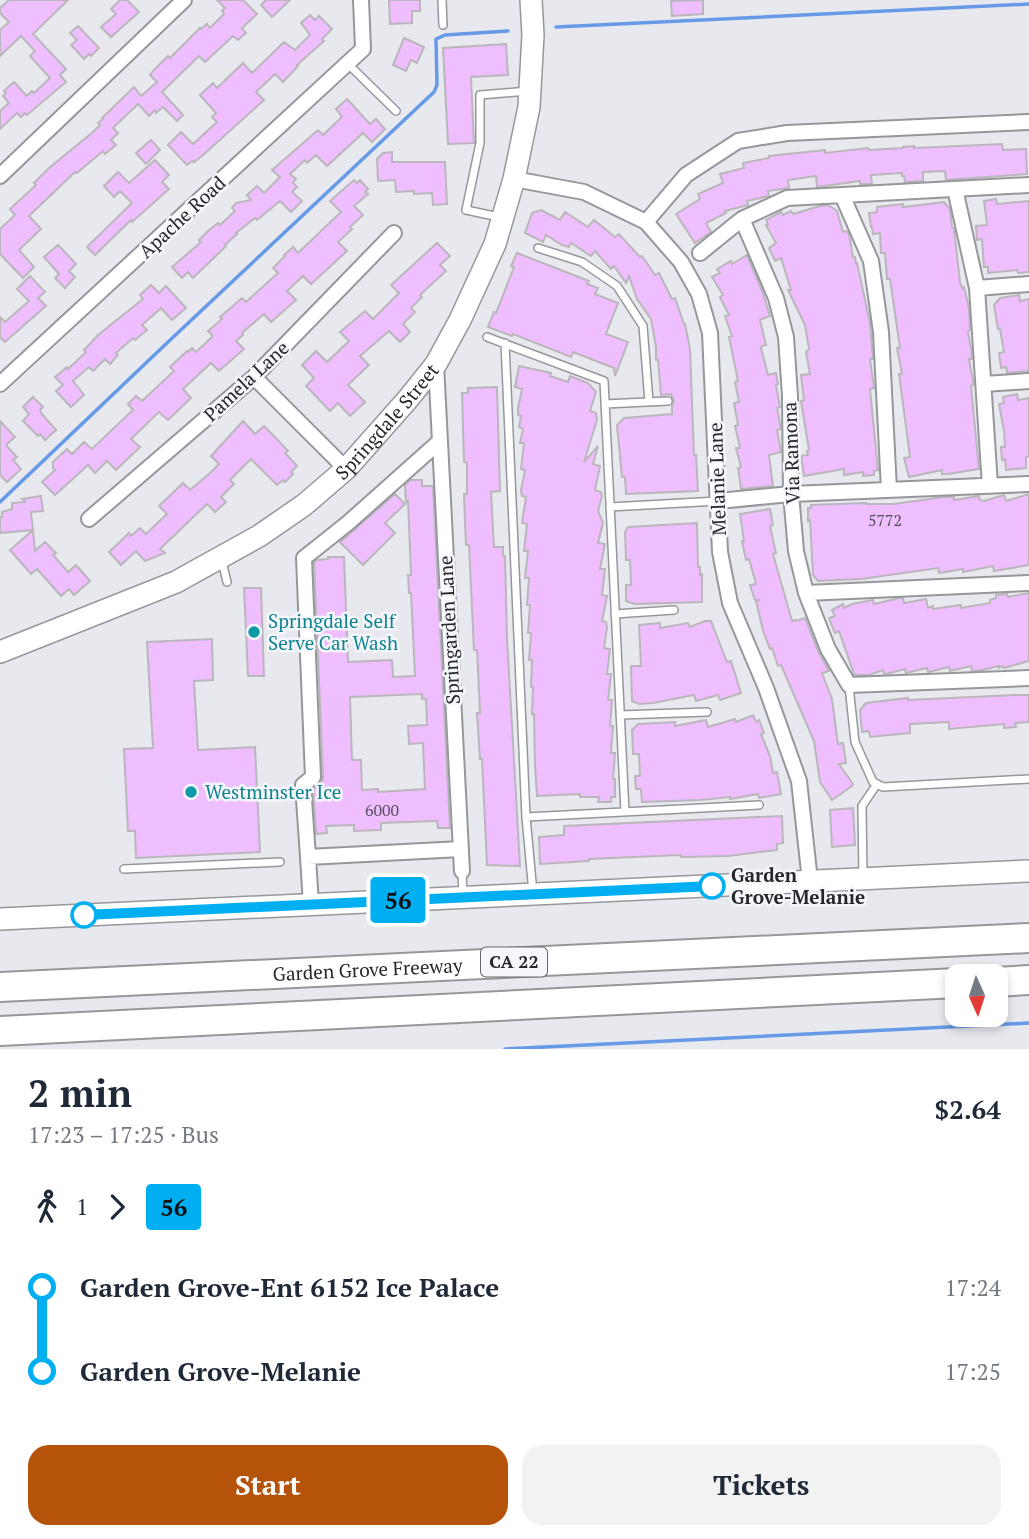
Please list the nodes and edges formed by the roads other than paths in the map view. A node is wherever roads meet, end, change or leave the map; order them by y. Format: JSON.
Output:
{"nodes":[{"id":1,"x":184,"y":0,"type":"edge"},
{"id":2,"x":361,"y":0,"type":"edge"},
{"id":3,"x":442,"y":0,"type":"edge"},
{"id":4,"x":531,"y":0,"type":"edge"},
{"id":5,"x":443,"y":25,"type":"dead end"},
{"id":6,"x":348,"y":64,"type":"junction"},
{"id":7,"x":530,"y":91,"type":"junction"},
{"id":8,"x":396,"y":111,"type":"dead end"},
{"id":9,"x":1029,"y":122,"type":"edge"},
{"id":10,"x":0,"y":176,"type":"edge"},
{"id":11,"x":514,"y":179,"type":"junction"},
{"id":12,"x":1029,"y":185,"type":"edge"},
{"id":13,"x":955,"y":189,"type":"junction"},
{"id":14,"x":842,"y":195,"type":"junction"},
{"id":15,"x":503,"y":218,"type":"junction"},
{"id":16,"x":742,"y":219,"type":"junction"},
{"id":17,"x":646,"y":222,"type":"junction"},
{"id":18,"x":394,"y":233,"type":"dead end"},
{"id":19,"x":538,"y":248,"type":"dead end"},
{"id":20,"x":699,"y":253,"type":"dead end"},
{"id":21,"x":1029,"y":284,"type":"edge"},
{"id":22,"x":977,"y":288,"type":"junction"},
{"id":23,"x":487,"y":337,"type":"dead end"},
{"id":24,"x":505,"y":343,"type":"junction"},
{"id":25,"x":436,"y":364,"type":"junction"},
{"id":26,"x":254,"y":377,"type":"junction"},
{"id":27,"x":1029,"y":381,"type":"edge"},
{"id":28,"x":1,"y":382,"type":"edge"},
{"id":29,"x":984,"y":384,"type":"junction"},
{"id":30,"x":668,"y":401,"type":"dead end"},
{"id":31,"x":649,"y":402,"type":"junction"},
{"id":32,"x":605,"y":404,"type":"junction"},
{"id":33,"x":440,"y":441,"type":"junction"},
{"id":34,"x":346,"y":469,"type":"junction"},
{"id":35,"x":1029,"y":484,"type":"edge"},
{"id":36,"x":990,"y":486,"type":"junction"},
{"id":37,"x":889,"y":490,"type":"junction"},
{"id":38,"x":791,"y":494,"type":"junction"},
{"id":39,"x":718,"y":501,"type":"junction"},
{"id":40,"x":610,"y":508,"type":"junction"},
{"id":41,"x":89,"y":519,"type":"dead end"},
{"id":42,"x":220,"y":557,"type":"junction"},
{"id":43,"x":227,"y":582,"type":"dead end"},
{"id":44,"x":1029,"y":583,"type":"edge"},
{"id":45,"x":806,"y":593,"type":"junction"},
{"id":46,"x":674,"y":610,"type":"dead end"},
{"id":47,"x":615,"y":614,"type":"junction"},
{"id":48,"x":0,"y":652,"type":"edge"},
{"id":49,"x":1029,"y":678,"type":"edge"},
{"id":50,"x":849,"y":685,"type":"junction"},
{"id":51,"x":707,"y":712,"type":"dead end"},
{"id":52,"x":620,"y":715,"type":"junction"},
{"id":53,"x":1029,"y":779,"type":"edge"},
{"id":54,"x":877,"y":784,"type":"junction"},
{"id":55,"x":759,"y":805,"type":"dead end"},
{"id":56,"x":625,"y":812,"type":"junction"},
{"id":57,"x":526,"y":817,"type":"junction"},
{"id":58,"x":461,"y":849,"type":"junction"},
{"id":59,"x":308,"y":857,"type":"junction"},
{"id":60,"x":280,"y":862,"type":"dead end"},
{"id":61,"x":124,"y":869,"type":"dead end"},
{"id":62,"x":462,"y":871,"type":"joint"},
{"id":63,"x":1029,"y":871,"type":"edge"},
{"id":64,"x":863,"y":879,"type":"junction"},
{"id":65,"x":810,"y":881,"type":"junction"},
{"id":66,"x":533,"y":894,"type":"junction"},
{"id":67,"x":463,"y":897,"type":"junction"},
{"id":68,"x":311,"y":905,"type":"junction"},
{"id":69,"x":0,"y":919,"type":"edge"},
{"id":70,"x":1029,"y":937,"type":"edge"},
{"id":71,"x":1029,"y":980,"type":"edge"},
{"id":72,"x":1008,"y":981,"type":"edge"},
{"id":73,"x":945,"y":985,"type":"edge"},
{"id":74,"x":0,"y":987,"type":"edge"},
{"id":75,"x":0,"y":1031,"type":"edge"}],
"edges":[{"from":1,"to":10,"type":"street"},
{"from":2,"to":6,"type":"street","name":"Apache Road"},
{"from":3,"to":5,"type":"lane"},
{"from":4,"to":7,"type":"main road","name":"Springdale Street"},
{"from":6,"to":8,"type":"lane"},
{"from":6,"to":28,"type":"street","name":"Apache Road"},
{"from":7,"to":11,"type":"main road","name":"Springdale Street"},
{"from":7,"to":15,"type":"lane"},
{"from":9,"to":17,"type":"street"},
{"from":11,"to":15,"type":"main road","name":"Springdale Street"},
{"from":11,"to":17,"type":"street","name":"Melanie Lane"},
{"from":12,"to":13,"type":"street"},
{"from":13,"to":14,"type":"street"},
{"from":13,"to":22,"type":"street"},
{"from":14,"to":16,"type":"street"},
{"from":14,"to":37,"type":"street"},
{"from":15,"to":25,"type":"main road","name":"Springdale Street"},
{"from":16,"to":20,"type":"street"},
{"from":16,"to":38,"type":"street","name":"Via Ramona"},
{"from":17,"to":39,"type":"street","name":"Melanie Lane"},
{"from":18,"to":26,"type":"street","name":"Pamela Lane"},
{"from":19,"to":31,"type":"lane"},
{"from":21,"to":22,"type":"street"},
{"from":22,"to":29,"type":"street"},
{"from":23,"to":24,"type":"lane"},
{"from":24,"to":32,"type":"lane"},
{"from":24,"to":57,"type":"lane"},
{"from":25,"to":33,"type":"street","name":"Springarden Lane"},
{"from":25,"to":34,"type":"main road","name":"Springdale Street"},
{"from":26,"to":34,"type":"street"},
{"from":26,"to":41,"type":"street","name":"Pamela Lane"},
{"from":27,"to":29,"type":"street"},
{"from":29,"to":36,"type":"street"},
{"from":30,"to":31,"type":"lane"},
{"from":31,"to":32,"type":"lane"},
{"from":32,"to":40,"type":"lane"},
{"from":33,"to":58,"type":"street","name":"Springarden Lane"},
{"from":33,"to":59,"type":"street"},
{"from":34,"to":42,"type":"main road","name":"Springdale Street"},
{"from":35,"to":36,"type":"street"},
{"from":36,"to":37,"type":"street"},
{"from":37,"to":38,"type":"street"},
{"from":38,"to":39,"type":"street"},
{"from":38,"to":45,"type":"street","name":"Via Ramona"},
{"from":39,"to":40,"type":"lane"},
{"from":39,"to":65,"type":"street","name":"Melanie Lane"},
{"from":40,"to":47,"type":"lane"},
{"from":42,"to":43,"type":"lane"},
{"from":42,"to":48,"type":"main road","name":"Springdale Street"},
{"from":44,"to":45,"type":"street"},
{"from":45,"to":50,"type":"street","name":"Via Ramona"},
{"from":46,"to":47,"type":"lane"},
{"from":47,"to":52,"type":"lane"},
{"from":49,"to":50,"type":"street"},
{"from":50,"to":54,"type":"lane"},
{"from":51,"to":52,"type":"lane"},
{"from":52,"to":56,"type":"lane"},
{"from":53,"to":54,"type":"lane"},
{"from":54,"to":64,"type":"lane"},
{"from":55,"to":56,"type":"lane"},
{"from":56,"to":57,"type":"lane"},
{"from":57,"to":66,"type":"lane"},
{"from":58,"to":59,"type":"street"},
{"from":58,"to":62,"type":"street","name":"Springarden Lane"},
{"from":59,"to":68,"type":"street"},
{"from":60,"to":61,"type":"lane"},
{"from":62,"to":67,"type":"lane","name":"Springarden Lane"},
{"from":63,"to":64,"type":"main road"},
{"from":64,"to":65,"type":"main road"},
{"from":65,"to":66,"type":"main road"},
{"from":66,"to":67,"type":"main road"},
{"from":67,"to":68,"type":"main road"},
{"from":68,"to":69,"type":"main road"},
{"from":70,"to":74,"type":"highway","name":"Garden Grove Freeway","number":"CA 22"},
{"from":71,"to":72,"type":"highway"},
{"from":73,"to":75,"type":"highway","number":"CA 22"}]}
